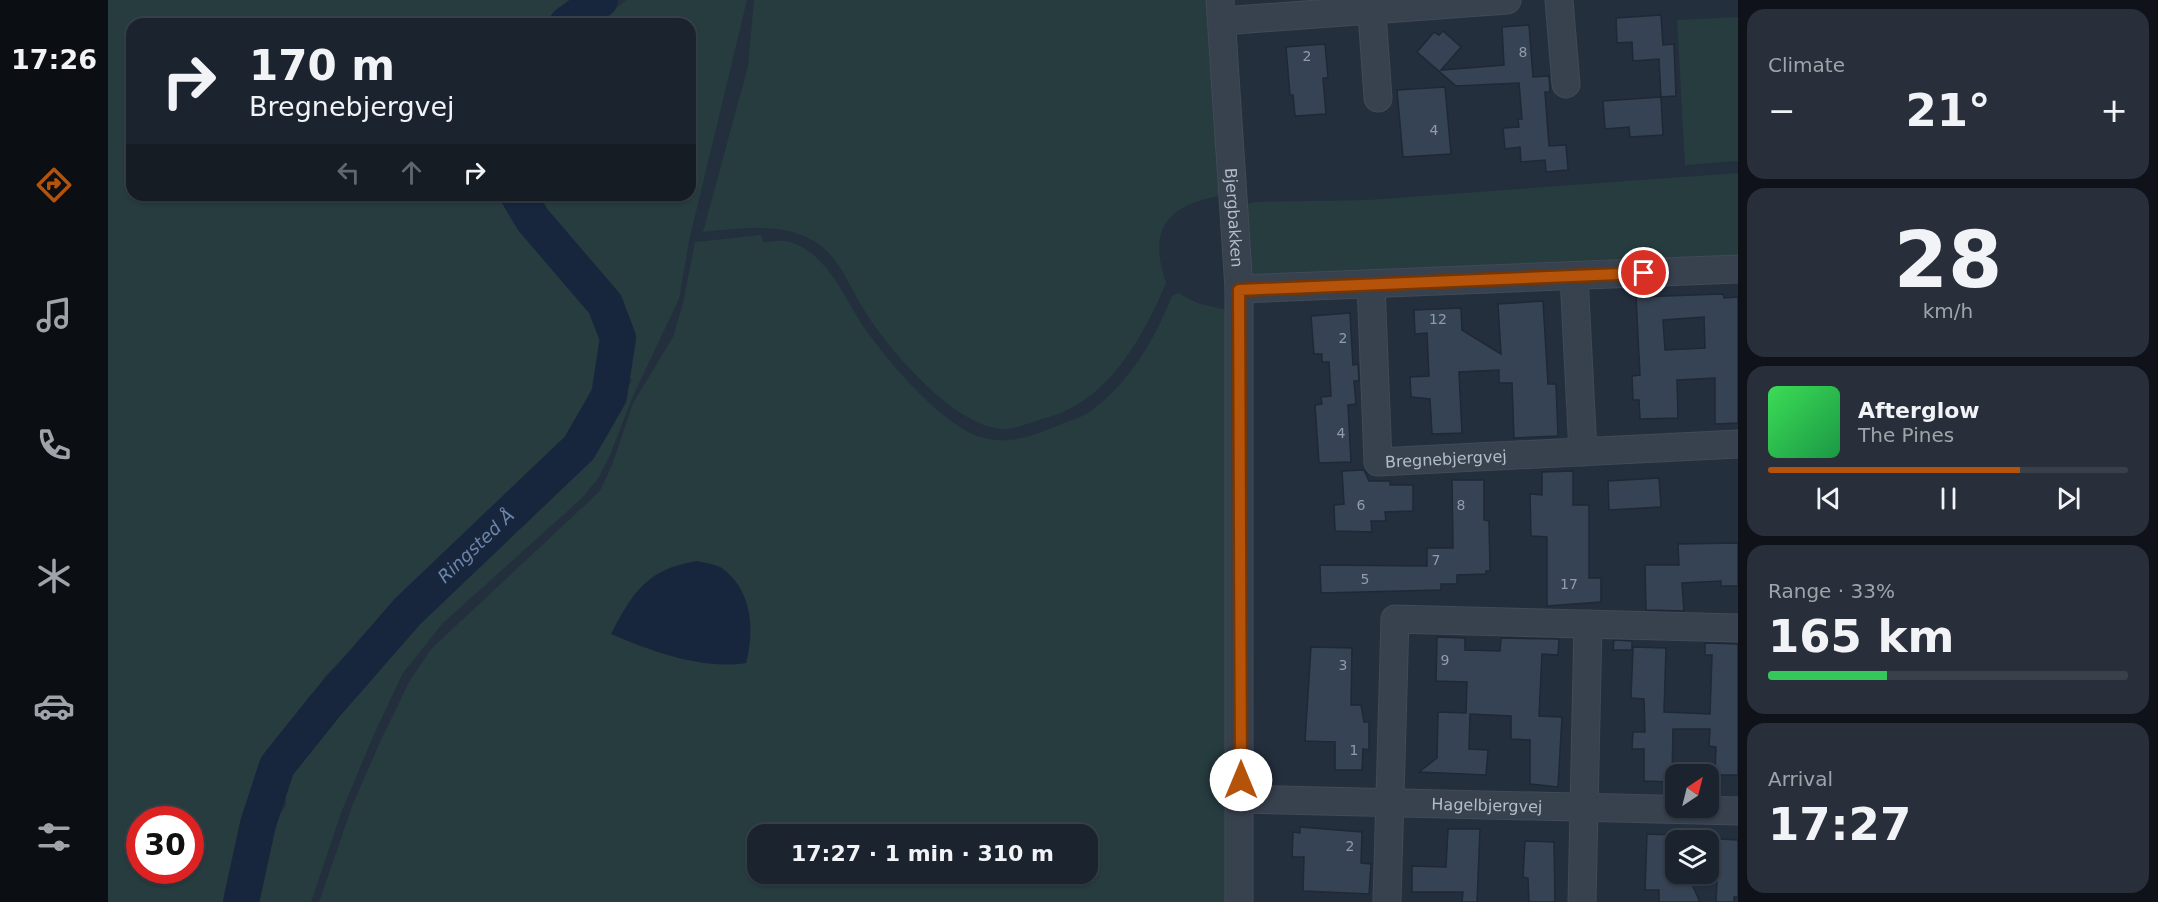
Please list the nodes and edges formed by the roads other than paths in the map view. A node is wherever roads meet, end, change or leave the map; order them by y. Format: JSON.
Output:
{"nodes":[{"id":1,"x":1507,"y":0,"type":"edge"},
{"id":2,"x":1559,"y":0,"type":"edge"},
{"id":3,"x":1371,"y":5,"type":"edge"},
{"id":4,"x":1221,"y":11,"type":"edge"},
{"id":5,"x":1566,"y":84,"type":"dead end"},
{"id":6,"x":1378,"y":98,"type":"dead end"},
{"id":7,"x":1738,"y":270,"type":"edge"},
{"id":8,"x":1574,"y":276,"type":"junction"},
{"id":9,"x":1371,"y":284,"type":"junction"},
{"id":10,"x":1239,"y":290,"type":"junction"},
{"id":11,"x":1738,"y":444,"type":"edge"},
{"id":12,"x":1583,"y":452,"type":"junction"},
{"id":13,"x":1588,"y":624,"type":"junction"},
{"id":14,"x":1738,"y":628,"type":"edge"},
{"id":15,"x":1241,"y":799,"type":"junction"},
{"id":16,"x":1390,"y":802,"type":"junction"},
{"id":17,"x":1584,"y":807,"type":"junction"},
{"id":18,"x":1738,"y":811,"type":"edge"},
{"id":19,"x":1239,"y":902,"type":"edge"},
{"id":20,"x":1387,"y":902,"type":"edge"},
{"id":21,"x":1582,"y":902,"type":"edge"}],
"edges":[{"from":1,"to":3,"type":"street"},
{"from":2,"to":5,"type":"street"},
{"from":3,"to":4,"type":"street"},
{"from":3,"to":6,"type":"street"},
{"from":4,"to":10,"type":"street","name":"Bjergbakken"},
{"from":7,"to":8,"type":"street"},
{"from":8,"to":9,"type":"street"},
{"from":8,"to":12,"type":"street"},
{"from":9,"to":10,"type":"street"},
{"from":9,"to":12,"type":"street","name":"Bregnebjergvej"},
{"from":10,"to":15,"type":"street","name":"Bjergbakken"},
{"from":11,"to":12,"type":"street","name":"Bregnebjergvej"},
{"from":13,"to":14,"type":"street"},
{"from":13,"to":16,"type":"street"},
{"from":13,"to":17,"type":"street"},
{"from":15,"to":16,"type":"street","name":"Hagelbjergvej"},
{"from":15,"to":19,"type":"street","name":"Bjergbakken"},
{"from":16,"to":17,"type":"street","name":"Hagelbjergvej"},
{"from":16,"to":20,"type":"street"},
{"from":17,"to":18,"type":"street","name":"Hagelbjergvej"},
{"from":17,"to":21,"type":"street"}]}
